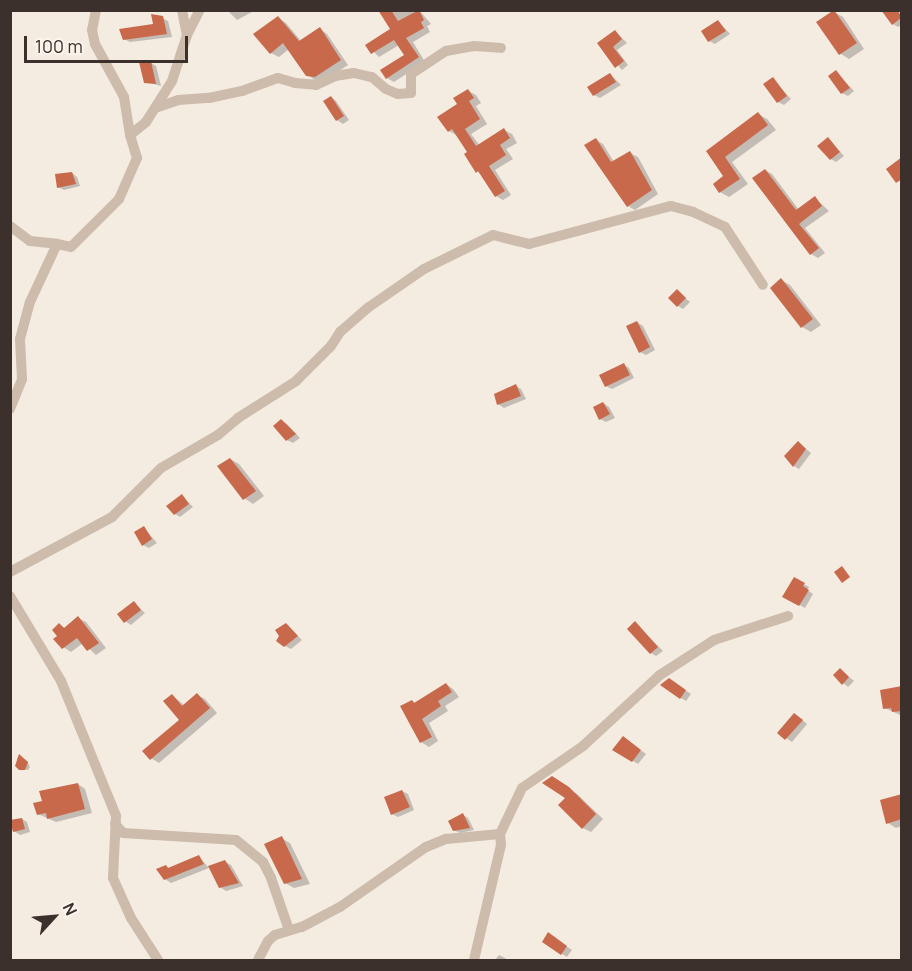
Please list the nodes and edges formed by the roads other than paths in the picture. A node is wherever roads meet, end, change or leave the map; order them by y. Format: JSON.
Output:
{"nodes":[{"id":1,"x":96,"y":10,"type":"edge"},
{"id":2,"x":182,"y":10,"type":"edge"},
{"id":3,"x":200,"y":10,"type":"edge"},
{"id":4,"x":187,"y":35,"type":"junction"},
{"id":5,"x":501,"y":48,"type":"dead end"},
{"id":6,"x":158,"y":106,"type":"junction"},
{"id":7,"x":130,"y":135,"type":"junction"},
{"id":8,"x":10,"y":226,"type":"edge"},
{"id":9,"x":57,"y":244,"type":"junction"},
{"id":10,"x":763,"y":285,"type":"dead end"},
{"id":11,"x":10,"y":409,"type":"edge"},
{"id":12,"x":10,"y":572,"type":"edge"},
{"id":13,"x":10,"y":596,"type":"edge"},
{"id":14,"x":788,"y":616,"type":"dead end"},
{"id":15,"x":115,"y":824,"type":"junction"},
{"id":16,"x":500,"y":834,"type":"junction"},
{"id":17,"x":289,"y":930,"type":"junction"},
{"id":18,"x":158,"y":960,"type":"edge"},
{"id":19,"x":258,"y":960,"type":"edge"},
{"id":20,"x":474,"y":960,"type":"edge"}],
"edges":[{"from":1,"to":7,"type":"street"},
{"from":2,"to":4,"type":"street"},
{"from":3,"to":4,"type":"street"},
{"from":4,"to":6,"type":"street"},
{"from":5,"to":6,"type":"street"},
{"from":6,"to":7,"type":"street"},
{"from":7,"to":9,"type":"street"},
{"from":8,"to":9,"type":"street"},
{"from":9,"to":11,"type":"street"},
{"from":10,"to":12,"type":"street"},
{"from":13,"to":15,"type":"street"},
{"from":14,"to":16,"type":"street"},
{"from":15,"to":17,"type":"street"},
{"from":15,"to":18,"type":"street"},
{"from":16,"to":17,"type":"street"},
{"from":16,"to":20,"type":"street"},
{"from":17,"to":19,"type":"street"}]}
